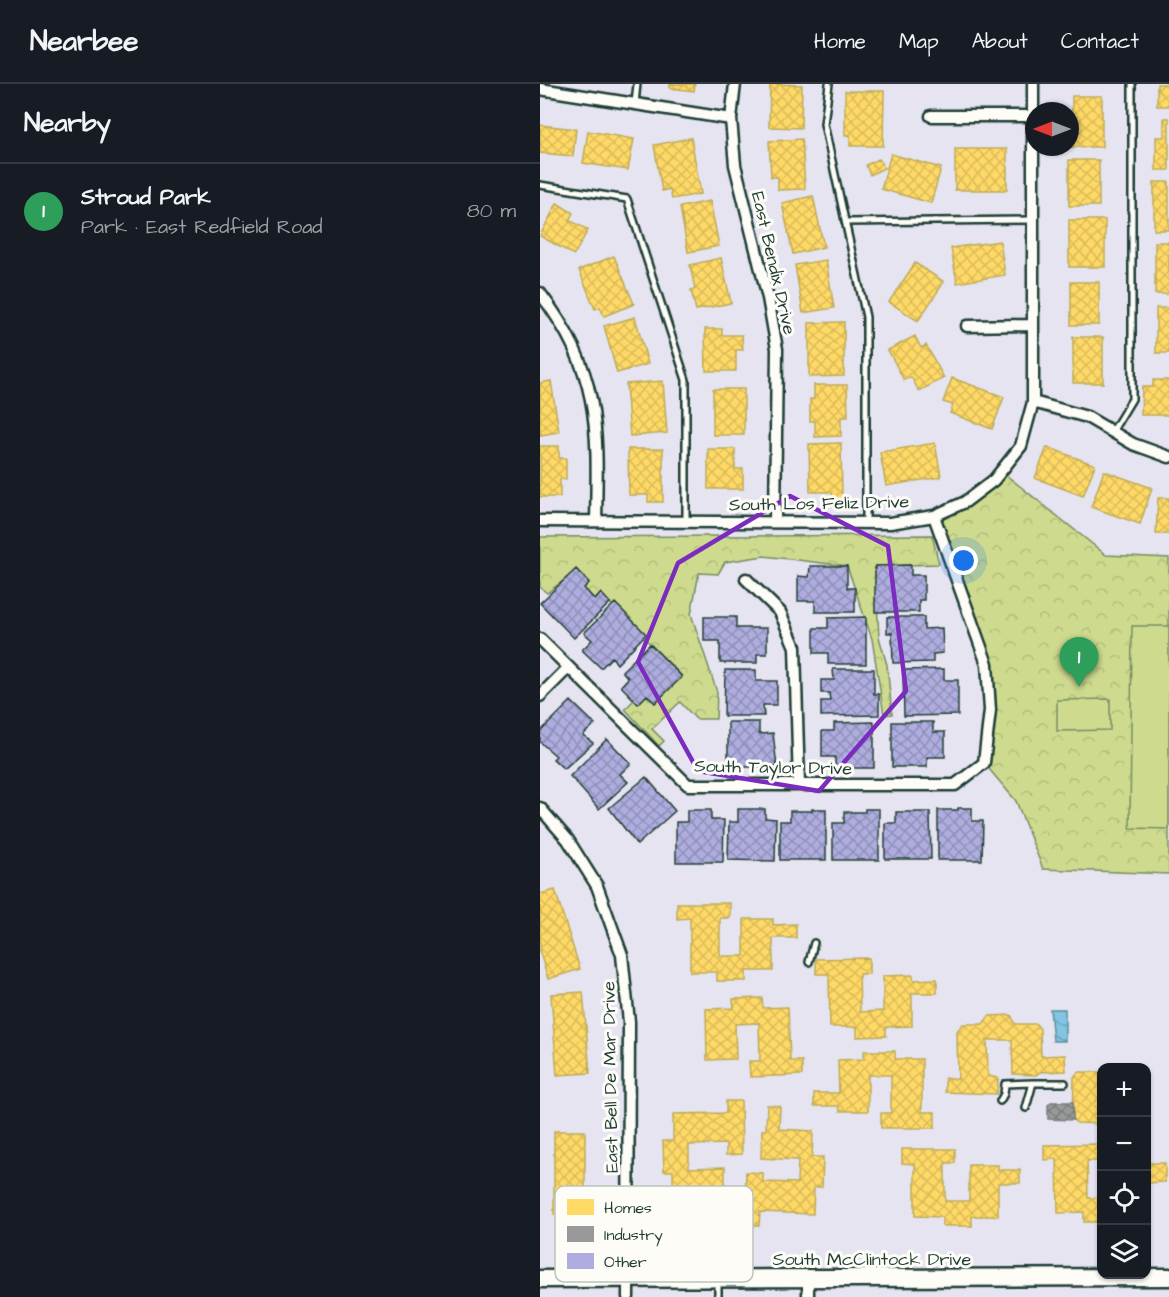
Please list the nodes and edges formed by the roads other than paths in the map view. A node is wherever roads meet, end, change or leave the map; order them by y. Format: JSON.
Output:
{"nodes":[{"id":1,"x":637,"y":84,"type":"edge"},
{"id":2,"x":735,"y":84,"type":"edge"},
{"id":3,"x":829,"y":84,"type":"edge"},
{"id":4,"x":1033,"y":84,"type":"edge"},
{"id":5,"x":1132,"y":84,"type":"edge"},
{"id":6,"x":543,"y":88,"type":"edge"},
{"id":7,"x":1033,"y":102,"type":"edge"},
{"id":8,"x":635,"y":104,"type":"junction"},
{"id":9,"x":931,"y":116,"type":"dead end"},
{"id":10,"x":1025,"y":116,"type":"edge"},
{"id":11,"x":731,"y":119,"type":"junction"},
{"id":12,"x":1033,"y":156,"type":"edge"},
{"id":13,"x":540,"y":185,"type":"edge"},
{"id":14,"x":1033,"y":220,"type":"junction"},
{"id":15,"x":845,"y":222,"type":"junction"},
{"id":16,"x":540,"y":293,"type":"edge"},
{"id":17,"x":1033,"y":325,"type":"junction"},
{"id":18,"x":967,"y":326,"type":"dead end"},
{"id":19,"x":1033,"y":402,"type":"junction"},
{"id":20,"x":1112,"y":432,"type":"junction"},
{"id":21,"x":1169,"y":458,"type":"edge"},
{"id":22,"x":934,"y":516,"type":"junction"},
{"id":23,"x":540,"y":521,"type":"edge"},
{"id":24,"x":596,"y":521,"type":"junction"},
{"id":25,"x":686,"y":521,"type":"junction"},
{"id":26,"x":775,"y":521,"type":"junction"},
{"id":27,"x":866,"y":522,"type":"junction"},
{"id":28,"x":746,"y":579,"type":"dead end"},
{"id":29,"x":540,"y":639,"type":"edge"},
{"id":30,"x":568,"y":668,"type":"junction"},
{"id":31,"x":540,"y":696,"type":"edge"},
{"id":32,"x":799,"y":785,"type":"junction"},
{"id":33,"x":540,"y":808,"type":"edge"},
{"id":34,"x":814,"y":943,"type":"dead end"},
{"id":35,"x":809,"y":962,"type":"dead end"},
{"id":36,"x":1033,"y":1083,"type":"junction"},
{"id":37,"x":1065,"y":1083,"type":"dead end"},
{"id":38,"x":1000,"y":1101,"type":"dead end"},
{"id":39,"x":1026,"y":1108,"type":"dead end"},
{"id":40,"x":628,"y":1186,"type":"edge"},
{"id":41,"x":1169,"y":1277,"type":"edge"},
{"id":42,"x":753,"y":1278,"type":"edge"},
{"id":43,"x":808,"y":1278,"type":"junction"},
{"id":44,"x":808,"y":1297,"type":"edge"}],
"edges":[{"from":1,"to":8,"type":"lane"},
{"from":2,"to":11,"type":"street","name":"East Bendix Drive"},
{"from":3,"to":15,"type":"lane"},
{"from":4,"to":7,"type":"street","name":"South Los Feliz Drive"},
{"from":5,"to":20,"type":"lane"},
{"from":6,"to":8,"type":"street"},
{"from":8,"to":11,"type":"street"},
{"from":9,"to":10,"type":"street"},
{"from":11,"to":26,"type":"street","name":"East Bendix Drive"},
{"from":12,"to":14,"type":"street","name":"South Los Feliz Drive"},
{"from":13,"to":25,"type":"lane"},
{"from":14,"to":15,"type":"lane"},
{"from":14,"to":17,"type":"street","name":"South Los Feliz Drive"},
{"from":15,"to":27,"type":"lane"},
{"from":16,"to":24,"type":"street"},
{"from":17,"to":18,"type":"street"},
{"from":17,"to":19,"type":"street","name":"South Los Feliz Drive"},
{"from":19,"to":20,"type":"street"},
{"from":19,"to":22,"type":"street","name":"South Los Feliz Drive"},
{"from":20,"to":21,"type":"street"},
{"from":22,"to":27,"type":"street","name":"South Los Feliz Drive"},
{"from":22,"to":32,"type":"street","name":"South Taylor Drive"},
{"from":23,"to":24,"type":"street","name":"South Los Feliz Drive"},
{"from":24,"to":25,"type":"street","name":"South Los Feliz Drive"},
{"from":25,"to":26,"type":"street","name":"South Los Feliz Drive"},
{"from":26,"to":27,"type":"street","name":"South Los Feliz Drive"},
{"from":28,"to":32,"type":"street"},
{"from":29,"to":30,"type":"street","name":"South Taylor Drive"},
{"from":30,"to":31,"type":"street"},
{"from":30,"to":32,"type":"street","name":"South Taylor Drive"},
{"from":33,"to":40,"type":"street","name":"East Bell De Mar Drive"},
{"from":34,"to":35,"type":"lane"},
{"from":36,"to":37,"type":"lane"},
{"from":36,"to":38,"type":"lane"},
{"from":36,"to":39,"type":"lane"},
{"from":41,"to":43,"type":"main road","name":"South McClintock Drive"},
{"from":42,"to":43,"type":"main road","name":"South McClintock Drive"},
{"from":43,"to":44,"type":"street"}]}
